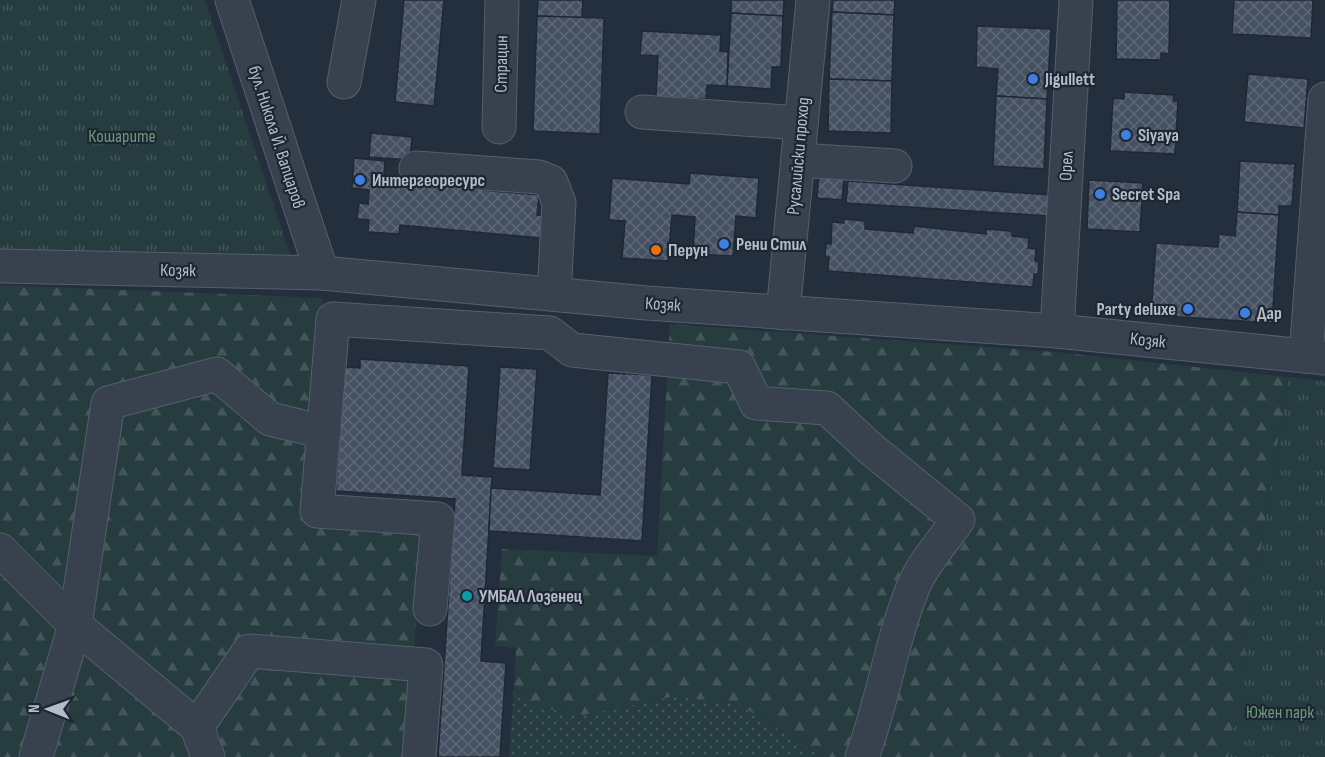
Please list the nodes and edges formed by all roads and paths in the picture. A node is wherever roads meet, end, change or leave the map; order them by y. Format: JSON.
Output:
{"nodes":[{"id":1,"x":232,"y":0,"type":"edge"},
{"id":2,"x":358,"y":0,"type":"edge"},
{"id":3,"x":502,"y":0,"type":"edge"},
{"id":4,"x":813,"y":0,"type":"edge"},
{"id":5,"x":1076,"y":0,"type":"edge"},
{"id":6,"x":344,"y":82,"type":"dead end"},
{"id":7,"x":1325,"y":99,"type":"edge"},
{"id":8,"x":642,"y":112,"type":"dead end"},
{"id":9,"x":801,"y":123,"type":"junction"},
{"id":10,"x":499,"y":127,"type":"dead end"},
{"id":11,"x":798,"y":160,"type":"junction"},
{"id":12,"x":895,"y":166,"type":"dead end"},
{"id":13,"x":416,"y":168,"type":"dead end"},
{"id":14,"x":0,"y":267,"type":"edge"},
{"id":15,"x":322,"y":273,"type":"junction"},
{"id":16,"x":554,"y":294,"type":"junction"},
{"id":17,"x":783,"y":313,"type":"junction"},
{"id":18,"x":1057,"y":331,"type":"junction"},
{"id":19,"x":1316,"y":357,"type":"edge"},
{"id":20,"x":324,"y":432,"type":"junction"},
{"id":21,"x":0,"y":550,"type":"edge"},
{"id":22,"x":430,"y":609,"type":"dead end"},
{"id":23,"x":75,"y":625,"type":"junction"},
{"id":24,"x":202,"y":742,"type":"edge"},
{"id":25,"x":36,"y":757,"type":"edge"},
{"id":26,"x":419,"y":757,"type":"edge"},
{"id":27,"x":862,"y":757,"type":"edge"}],
"edges":[{"from":1,"to":15,"type":"street","name":"бул. Никола Й. Вапцаров"},
{"from":2,"to":6,"type":"street"},
{"from":3,"to":10,"type":"street","name":"Страцин"},
{"from":4,"to":9,"type":"street","name":"Русалийски проход"},
{"from":5,"to":18,"type":"street","name":"Орел"},
{"from":7,"to":19,"type":"street"},
{"from":8,"to":9,"type":"street"},
{"from":9,"to":11,"type":"street","name":"Русалийски проход"},
{"from":11,"to":12,"type":"street"},
{"from":11,"to":17,"type":"street","name":"Русалийски проход"},
{"from":13,"to":16,"type":"street"},
{"from":14,"to":15,"type":"street","name":"Козяк"},
{"from":15,"to":16,"type":"street","name":"Козяк"},
{"from":16,"to":17,"type":"street","name":"Козяк"},
{"from":17,"to":18,"type":"street","name":"Козяк"},
{"from":18,"to":19,"type":"street","name":"Козяк"},
{"from":20,"to":22,"type":"street"},
{"from":20,"to":23,"type":"street"},
{"from":20,"to":27,"type":"street"},
{"from":21,"to":23,"type":"street"},
{"from":23,"to":24,"type":"street"},
{"from":23,"to":25,"type":"street"},
{"from":24,"to":26,"type":"street"}]}
